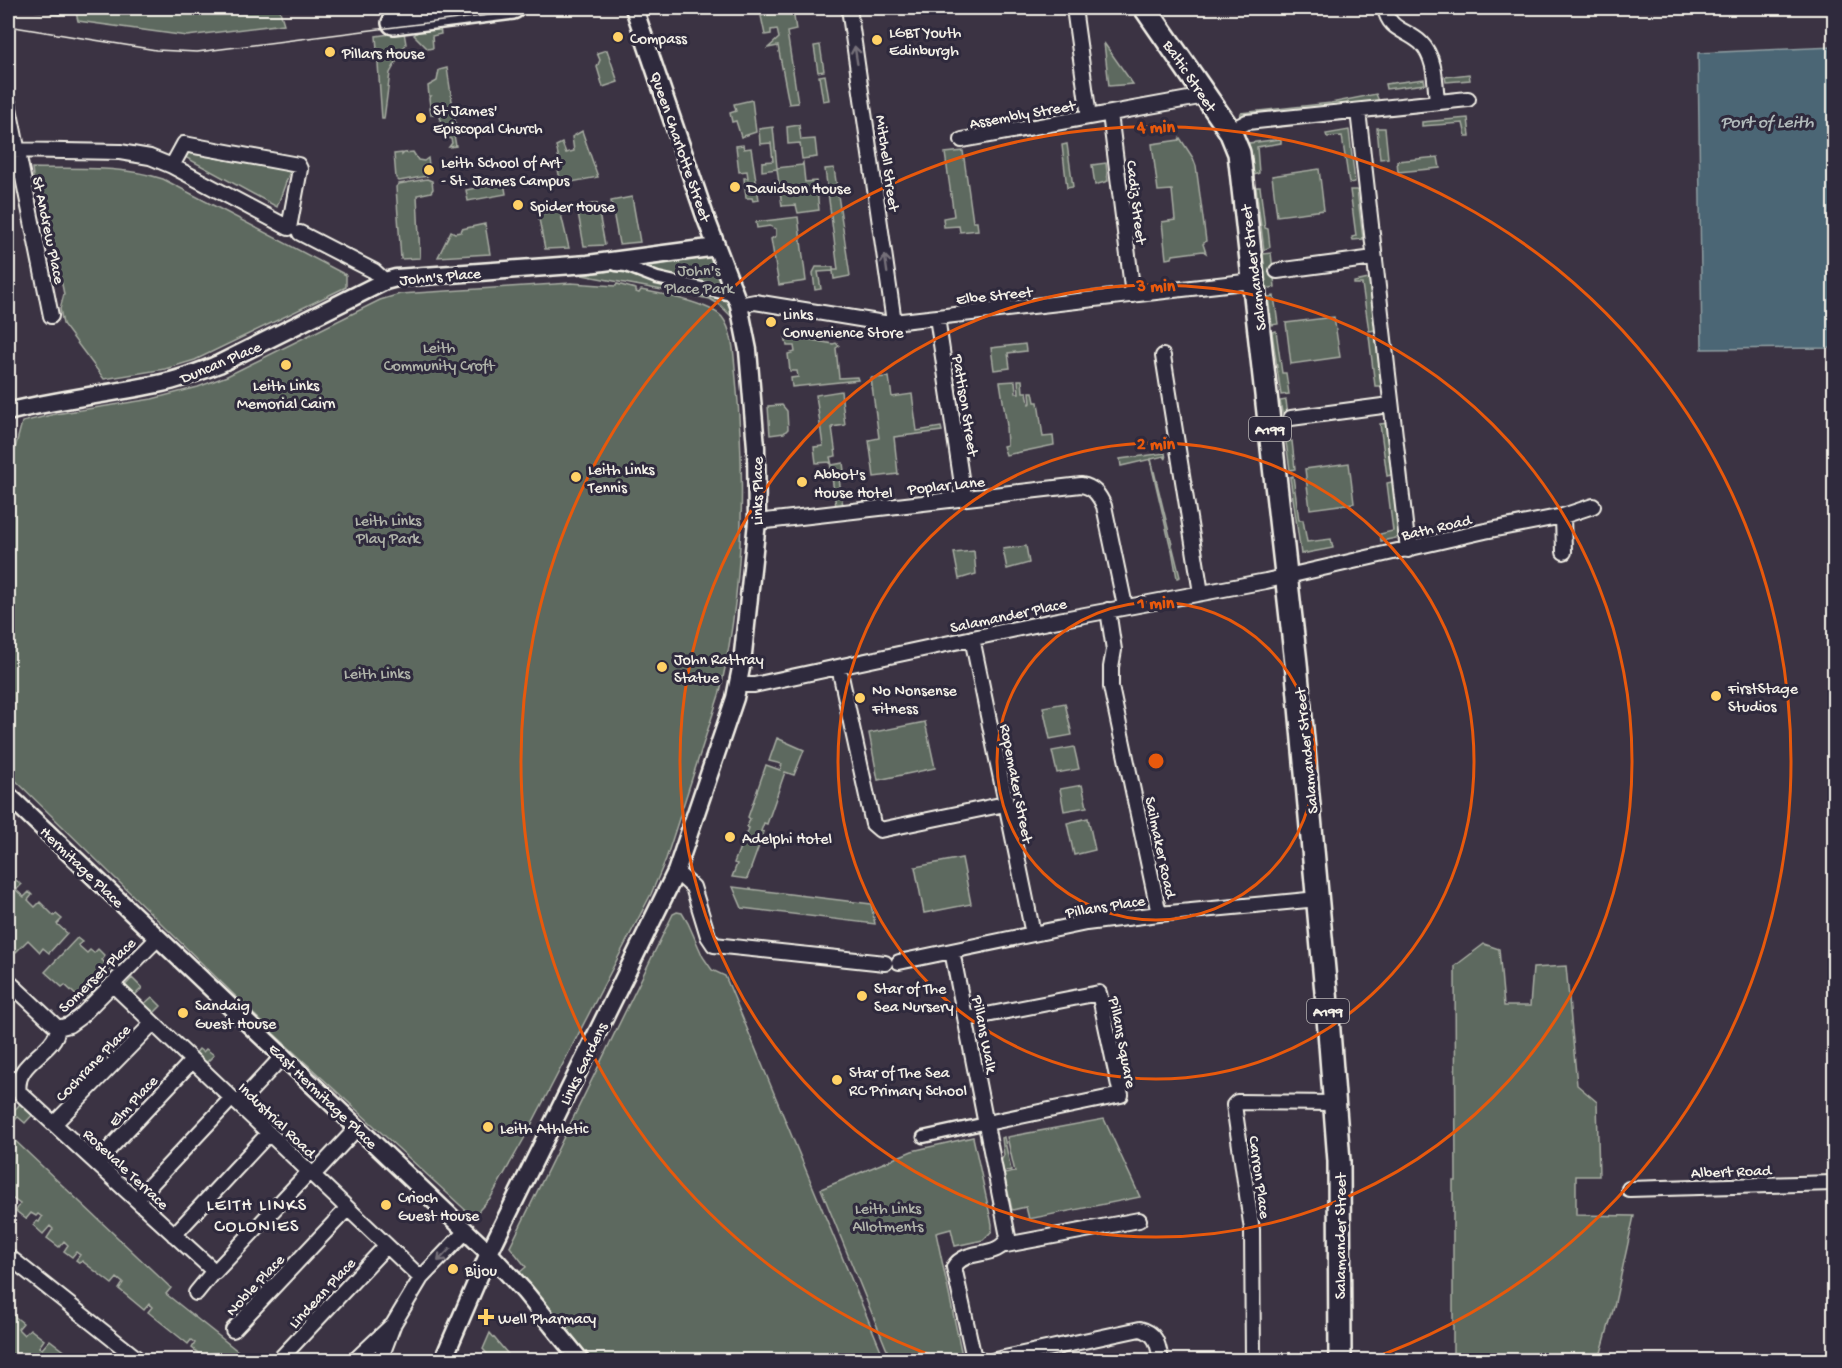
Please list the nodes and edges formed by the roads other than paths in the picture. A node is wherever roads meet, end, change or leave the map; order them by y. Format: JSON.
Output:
{"nodes":[{"id":1,"x":513,"y":8,"type":"edge"},
{"id":2,"x":634,"y":8,"type":"edge"},
{"id":3,"x":849,"y":8,"type":"edge"},
{"id":4,"x":1074,"y":8,"type":"edge"},
{"id":5,"x":1144,"y":8,"type":"edge"},
{"id":6,"x":1385,"y":8,"type":"edge"},
{"id":7,"x":391,"y":15,"type":"edge"},
{"id":8,"x":1205,"y":96,"type":"junction"},
{"id":9,"x":1468,"y":99,"type":"dead end"},
{"id":10,"x":1437,"y":102,"type":"junction"},
{"id":11,"x":8,"y":103,"type":"edge"},
{"id":12,"x":1358,"y":111,"type":"junction"},
{"id":13,"x":1110,"y":114,"type":"junction"},
{"id":14,"x":1089,"y":117,"type":"junction"},
{"id":15,"x":1233,"y":138,"type":"junction"},
{"id":16,"x":962,"y":140,"type":"dead end"},
{"id":17,"x":12,"y":150,"type":"edge"},
{"id":18,"x":172,"y":165,"type":"junction"},
{"id":19,"x":300,"y":233,"type":"dead end"},
{"id":20,"x":717,"y":247,"type":"junction"},
{"id":21,"x":1374,"y":258,"type":"junction"},
{"id":22,"x":594,"y":263,"type":"junction"},
{"id":23,"x":1277,"y":271,"type":"dead end"},
{"id":24,"x":385,"y":281,"type":"junction"},
{"id":25,"x":1253,"y":281,"type":"junction"},
{"id":26,"x":735,"y":295,"type":"junction"},
{"id":27,"x":1133,"y":295,"type":"junction"},
{"id":28,"x":51,"y":316,"type":"dead end"},
{"id":29,"x":937,"y":317,"type":"junction"},
{"id":30,"x":894,"y":322,"type":"junction"},
{"id":31,"x":1163,"y":356,"type":"dead end"},
{"id":32,"x":1390,"y":405,"type":"junction"},
{"id":33,"x":8,"y":412,"type":"edge"},
{"id":34,"x":1291,"y":418,"type":"dead end"},
{"id":35,"x":964,"y":498,"type":"junction"},
{"id":36,"x":1593,"y":506,"type":"dead end"},
{"id":37,"x":1563,"y":516,"type":"junction"},
{"id":38,"x":757,"y":522,"type":"junction"},
{"id":39,"x":1408,"y":550,"type":"junction"},
{"id":40,"x":1564,"y":552,"type":"dead end"},
{"id":41,"x":1286,"y":576,"type":"junction"},
{"id":42,"x":1201,"y":593,"type":"junction"},
{"id":43,"x":1125,"y":606,"type":"junction"},
{"id":44,"x":1108,"y":610,"type":"junction"},
{"id":45,"x":972,"y":638,"type":"junction"},
{"id":46,"x":839,"y":667,"type":"junction"},
{"id":47,"x":736,"y":692,"type":"junction"},
{"id":48,"x":8,"y":795,"type":"edge"},
{"id":49,"x":1005,"y":804,"type":"junction"},
{"id":50,"x":676,"y":872,"type":"junction"},
{"id":51,"x":1318,"y":899,"type":"junction"},
{"id":52,"x":1160,"y":914,"type":"junction"},
{"id":53,"x":1033,"y":934,"type":"junction"},
{"id":54,"x":158,"y":938,"type":"junction"},
{"id":55,"x":952,"y":951,"type":"junction"},
{"id":56,"x":8,"y":981,"type":"edge"},
{"id":57,"x":112,"y":984,"type":"junction"},
{"id":58,"x":966,"y":1019,"type":"junction"},
{"id":59,"x":153,"y":1023,"type":"junction"},
{"id":60,"x":58,"y":1028,"type":"junction"},
{"id":61,"x":283,"y":1056,"type":"junction"},
{"id":62,"x":192,"y":1061,"type":"junction"},
{"id":63,"x":18,"y":1089,"type":"joint"},
{"id":64,"x":235,"y":1101,"type":"junction"},
{"id":65,"x":1335,"y":1103,"type":"junction"},
{"id":66,"x":987,"y":1123,"type":"junction"},
{"id":67,"x":54,"y":1124,"type":"junction"},
{"id":68,"x":358,"y":1127,"type":"junction"},
{"id":69,"x":268,"y":1133,"type":"junction"},
{"id":70,"x":923,"y":1137,"type":"dead end"},
{"id":71,"x":97,"y":1162,"type":"junction"},
{"id":72,"x":311,"y":1174,"type":"junction"},
{"id":73,"x":1834,"y":1183,"type":"edge"},
{"id":74,"x":1629,"y":1190,"type":"dead end"},
{"id":75,"x":137,"y":1199,"type":"junction"},
{"id":76,"x":347,"y":1209,"type":"junction"},
{"id":77,"x":1139,"y":1220,"type":"dead end"},
{"id":78,"x":466,"y":1231,"type":"junction"},
{"id":79,"x":174,"y":1234,"type":"junction"},
{"id":80,"x":1006,"y":1245,"type":"junction"},
{"id":81,"x":386,"y":1246,"type":"junction"},
{"id":82,"x":489,"y":1253,"type":"junction"},
{"id":83,"x":8,"y":1256,"type":"edge"},
{"id":84,"x":215,"y":1272,"type":"junction"},
{"id":85,"x":421,"y":1278,"type":"junction"},
{"id":86,"x":196,"y":1293,"type":"dead end"},
{"id":87,"x":394,"y":1323,"type":"junction"},
{"id":88,"x":233,"y":1330,"type":"dead end"},
{"id":89,"x":1253,"y":1357,"type":"dead end"},
{"id":90,"x":139,"y":1360,"type":"edge"},
{"id":91,"x":279,"y":1360,"type":"edge"},
{"id":92,"x":355,"y":1360,"type":"edge"},
{"id":93,"x":380,"y":1360,"type":"edge"},
{"id":94,"x":443,"y":1360,"type":"edge"},
{"id":95,"x":580,"y":1360,"type":"edge"},
{"id":96,"x":980,"y":1360,"type":"edge"},
{"id":97,"x":995,"y":1360,"type":"edge"},
{"id":98,"x":1161,"y":1360,"type":"edge"},
{"id":99,"x":1340,"y":1360,"type":"edge"}],
"edges":[{"from":1,"to":7,"type":"main road"},
{"from":2,"to":20,"type":"street","name":"Queen Charlotte Street"},
{"from":30,"to":3,"type":"street","name":"Mitchell Street","one_way":true},
{"from":4,"to":14,"type":"street","name":"Assembly Street"},
{"from":5,"to":8,"type":"main road","name":"Baltic Street","number":"A199"},
{"from":6,"to":10,"type":"street"},
{"from":8,"to":13,"type":"street","name":"Assembly Street"},
{"from":8,"to":15,"type":"main road","name":"Baltic Street","number":"A199"},
{"from":9,"to":10,"type":"street"},
{"from":10,"to":12,"type":"street"},
{"from":11,"to":17,"type":"street","name":"St Andrew Place"},
{"from":12,"to":15,"type":"street"},
{"from":12,"to":21,"type":"street"},
{"from":13,"to":14,"type":"street","name":"Assembly Street"},
{"from":13,"to":27,"type":"street","name":"Cadiz Street"},
{"from":14,"to":16,"type":"street","name":"Assembly Street"},
{"from":15,"to":25,"type":"main road","name":"Salamander Street","number":"A199"},
{"from":17,"to":18,"type":"street"},
{"from":17,"to":28,"type":"street","name":"St Andrew Place"},
{"from":18,"to":18,"type":"street"},
{"from":19,"to":24,"type":"street","name":"John's Place"},
{"from":20,"to":22,"type":"street","name":"John's Place"},
{"from":20,"to":26,"type":"street","name":"Queen Charlotte Street"},
{"from":21,"to":23,"type":"street"},
{"from":21,"to":32,"type":"street"},
{"from":22,"to":24,"type":"street","name":"John's Place"},
{"from":22,"to":26,"type":"street","name":"John's Place"},
{"from":24,"to":33,"type":"street","name":"Duncan Place"},
{"from":25,"to":27,"type":"street","name":"Elbe Street"},
{"from":25,"to":41,"type":"main road","name":"Salamander Street","number":"A199"},
{"from":26,"to":30,"type":"street","name":"Elbe Street"},
{"from":26,"to":38,"type":"street","name":"Links Place"},
{"from":27,"to":29,"type":"street","name":"Elbe Street"},
{"from":29,"to":30,"type":"street","name":"Elbe Street"},
{"from":29,"to":35,"type":"street","name":"Pattison Street"},
{"from":31,"to":42,"type":"street"},
{"from":32,"to":34,"type":"street"},
{"from":32,"to":39,"type":"street"},
{"from":35,"to":38,"type":"street","name":"Poplar Lane"},
{"from":35,"to":43,"type":"street","name":"Poplar Lane"},
{"from":36,"to":37,"type":"street","name":"Bath Road"},
{"from":37,"to":39,"type":"street","name":"Bath Road"},
{"from":37,"to":40,"type":"street"},
{"from":38,"to":47,"type":"street","name":"Links Place"},
{"from":39,"to":41,"type":"street","name":"Bath Road"},
{"from":41,"to":42,"type":"street","name":"Salamander Place"},
{"from":41,"to":51,"type":"main road","name":"Salamander Street","number":"A199"},
{"from":42,"to":43,"type":"street","name":"Salamander Place"},
{"from":43,"to":44,"type":"street","name":"Salamander Place"},
{"from":44,"to":45,"type":"street","name":"Salamander Place"},
{"from":44,"to":52,"type":"street","name":"Sailmaker Road"},
{"from":45,"to":46,"type":"street","name":"Salamander Place"},
{"from":45,"to":49,"type":"street","name":"Ropemaker Street"},
{"from":46,"to":47,"type":"street","name":"Salamander Place"},
{"from":46,"to":49,"type":"street"},
{"from":47,"to":50,"type":"street","name":"Links Gardens"},
{"from":48,"to":54,"type":"street","name":"Hermitage Place"},
{"from":49,"to":53,"type":"street","name":"Ropemaker Street"},
{"from":50,"to":55,"type":"street","name":"Pillans Place"},
{"from":50,"to":82,"type":"street","name":"Links Gardens"},
{"from":51,"to":52,"type":"street","name":"Pillans Place"},
{"from":51,"to":65,"type":"main road","name":"Salamander Street","number":"A199"},
{"from":52,"to":53,"type":"street","name":"Pillans Place"},
{"from":53,"to":55,"type":"street","name":"Pillans Place"},
{"from":54,"to":57,"type":"street","name":"Somerset Place"},
{"from":54,"to":61,"type":"street","name":"East Hermitage Place"},
{"from":55,"to":58,"type":"street","name":"Pillans Walk"},
{"from":56,"to":60,"type":"street"},
{"from":57,"to":59,"type":"street","name":"Industrial Road"},
{"from":57,"to":60,"type":"street","name":"Somerset Place"},
{"from":58,"to":66,"type":"street","name":"Pillans Walk"},
{"from":58,"to":66,"type":"street","name":"Pillans Square"},
{"from":59,"to":62,"type":"street","name":"Industrial Road"},
{"from":59,"to":67,"type":"street","name":"Cochrane Place"},
{"from":60,"to":63,"type":"street","name":"Somerset Place"},
{"from":61,"to":64,"type":"street"},
{"from":61,"to":68,"type":"street","name":"East Hermitage Place"},
{"from":62,"to":64,"type":"street","name":"Industrial Road"},
{"from":62,"to":71,"type":"street","name":"Elm Place"},
{"from":63,"to":67,"type":"street","name":"Rosevale Terrace"},
{"from":64,"to":69,"type":"street","name":"Industrial Road"},
{"from":64,"to":75,"type":"street"},
{"from":65,"to":89,"type":"street","name":"Carron Place"},
{"from":65,"to":99,"type":"main road","name":"Salamander Street","number":"A199"},
{"from":66,"to":70,"type":"street"},
{"from":66,"to":80,"type":"street","name":"Pillans Walk"},
{"from":67,"to":71,"type":"street","name":"Rosevale Terrace"},
{"from":68,"to":72,"type":"street"},
{"from":68,"to":78,"type":"street","name":"East Hermitage Place"},
{"from":69,"to":72,"type":"street","name":"Industrial Road"},
{"from":69,"to":79,"type":"street"},
{"from":71,"to":75,"type":"street","name":"Rosevale Terrace"},
{"from":72,"to":76,"type":"street","name":"Industrial Road"},
{"from":72,"to":84,"type":"street"},
{"from":73,"to":74,"type":"street","name":"Albert Road"},
{"from":75,"to":79,"type":"street","name":"Rosevale Terrace"},
{"from":76,"to":81,"type":"street","name":"Industrial Road"},
{"from":76,"to":88,"type":"street","name":"Noble Place"},
{"from":77,"to":80,"type":"street"},
{"from":78,"to":82,"type":"street","name":"East Hermitage Place"},
{"from":78,"to":85,"type":"street","one_way":true},
{"from":79,"to":84,"type":"street","name":"Rosevale Terrace"},
{"from":80,"to":96,"type":"street"},
{"from":81,"to":85,"type":"street","name":"Industrial Road"},
{"from":81,"to":91,"type":"street","name":"Lindean Place"},
{"from":82,"to":94,"type":"street","name":"Links Gardens"},
{"from":82,"to":95,"type":"street","name":"East Hermitage Place"},
{"from":83,"to":90,"type":"street"},
{"from":84,"to":86,"type":"street"},
{"from":85,"to":87,"type":"street"},
{"from":87,"to":92,"type":"street"},
{"from":87,"to":93,"type":"street"},
{"from":97,"to":98,"type":"street"}]}
